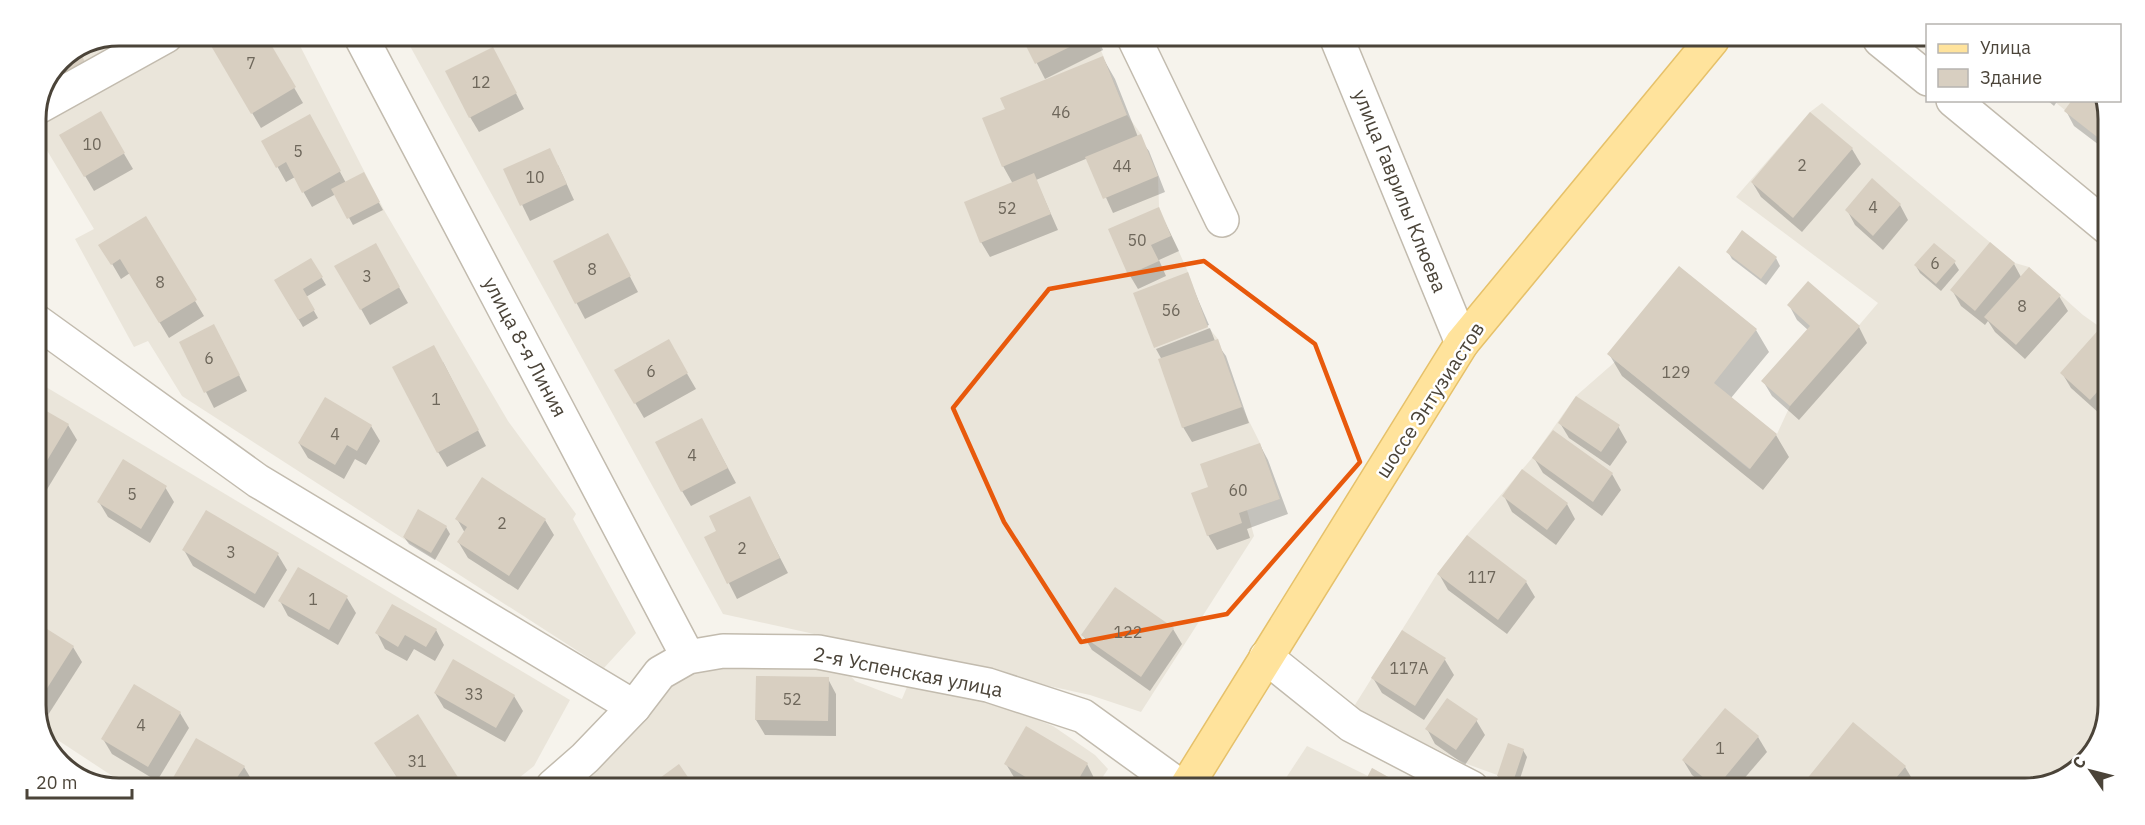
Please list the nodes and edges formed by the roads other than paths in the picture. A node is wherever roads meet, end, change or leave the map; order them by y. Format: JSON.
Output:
{"nodes":[{"id":1,"x":146,"y":47,"type":"edge"},
{"id":2,"x":367,"y":47,"type":"edge"},
{"id":3,"x":1138,"y":47,"type":"edge"},
{"id":4,"x":1340,"y":47,"type":"edge"},
{"id":5,"x":1706,"y":47,"type":"edge"},
{"id":6,"x":1889,"y":47,"type":"edge"},
{"id":7,"x":1926,"y":77,"type":"edge"},
{"id":8,"x":49,"y":101,"type":"edge"},
{"id":9,"x":1955,"y":102,"type":"edge"},
{"id":10,"x":1222,"y":220,"type":"dead end"},
{"id":11,"x":2098,"y":220,"type":"edge"},
{"id":12,"x":47,"y":329,"type":"edge"},
{"id":13,"x":1462,"y":344,"type":"junction"},
{"id":14,"x":688,"y":657,"type":"junction"},
{"id":15,"x":1266,"y":657,"type":"junction"},
{"id":16,"x":634,"y":707,"type":"junction"},
{"id":17,"x":562,"y":778,"type":"edge"},
{"id":18,"x":1170,"y":778,"type":"edge"},
{"id":19,"x":1189,"y":778,"type":"edge"},
{"id":20,"x":1453,"y":778,"type":"edge"}],
"edges":[{"from":1,"to":8,"type":"street"},
{"from":2,"to":14,"type":"street","name":"улица 8-я Линия"},
{"from":3,"to":10,"type":"street"},
{"from":4,"to":13,"type":"street","name":"улица Гаврилы Клюева"},
{"from":5,"to":13,"type":"main road","name":"шоссе Энтузиастов"},
{"from":6,"to":7,"type":"street"},
{"from":9,"to":11,"type":"street"},
{"from":12,"to":16,"type":"street"},
{"from":13,"to":15,"type":"main road","name":"шоссе Энтузиастов"},
{"from":14,"to":16,"type":"street","name":"2-я Успенская улица"},
{"from":14,"to":18,"type":"street","name":"2-я Успенская улица"},
{"from":15,"to":19,"type":"main road","name":"шоссе Энтузиастов"},
{"from":15,"to":20,"type":"street"},
{"from":16,"to":17,"type":"street","name":"2-я Успенская улица"}]}
